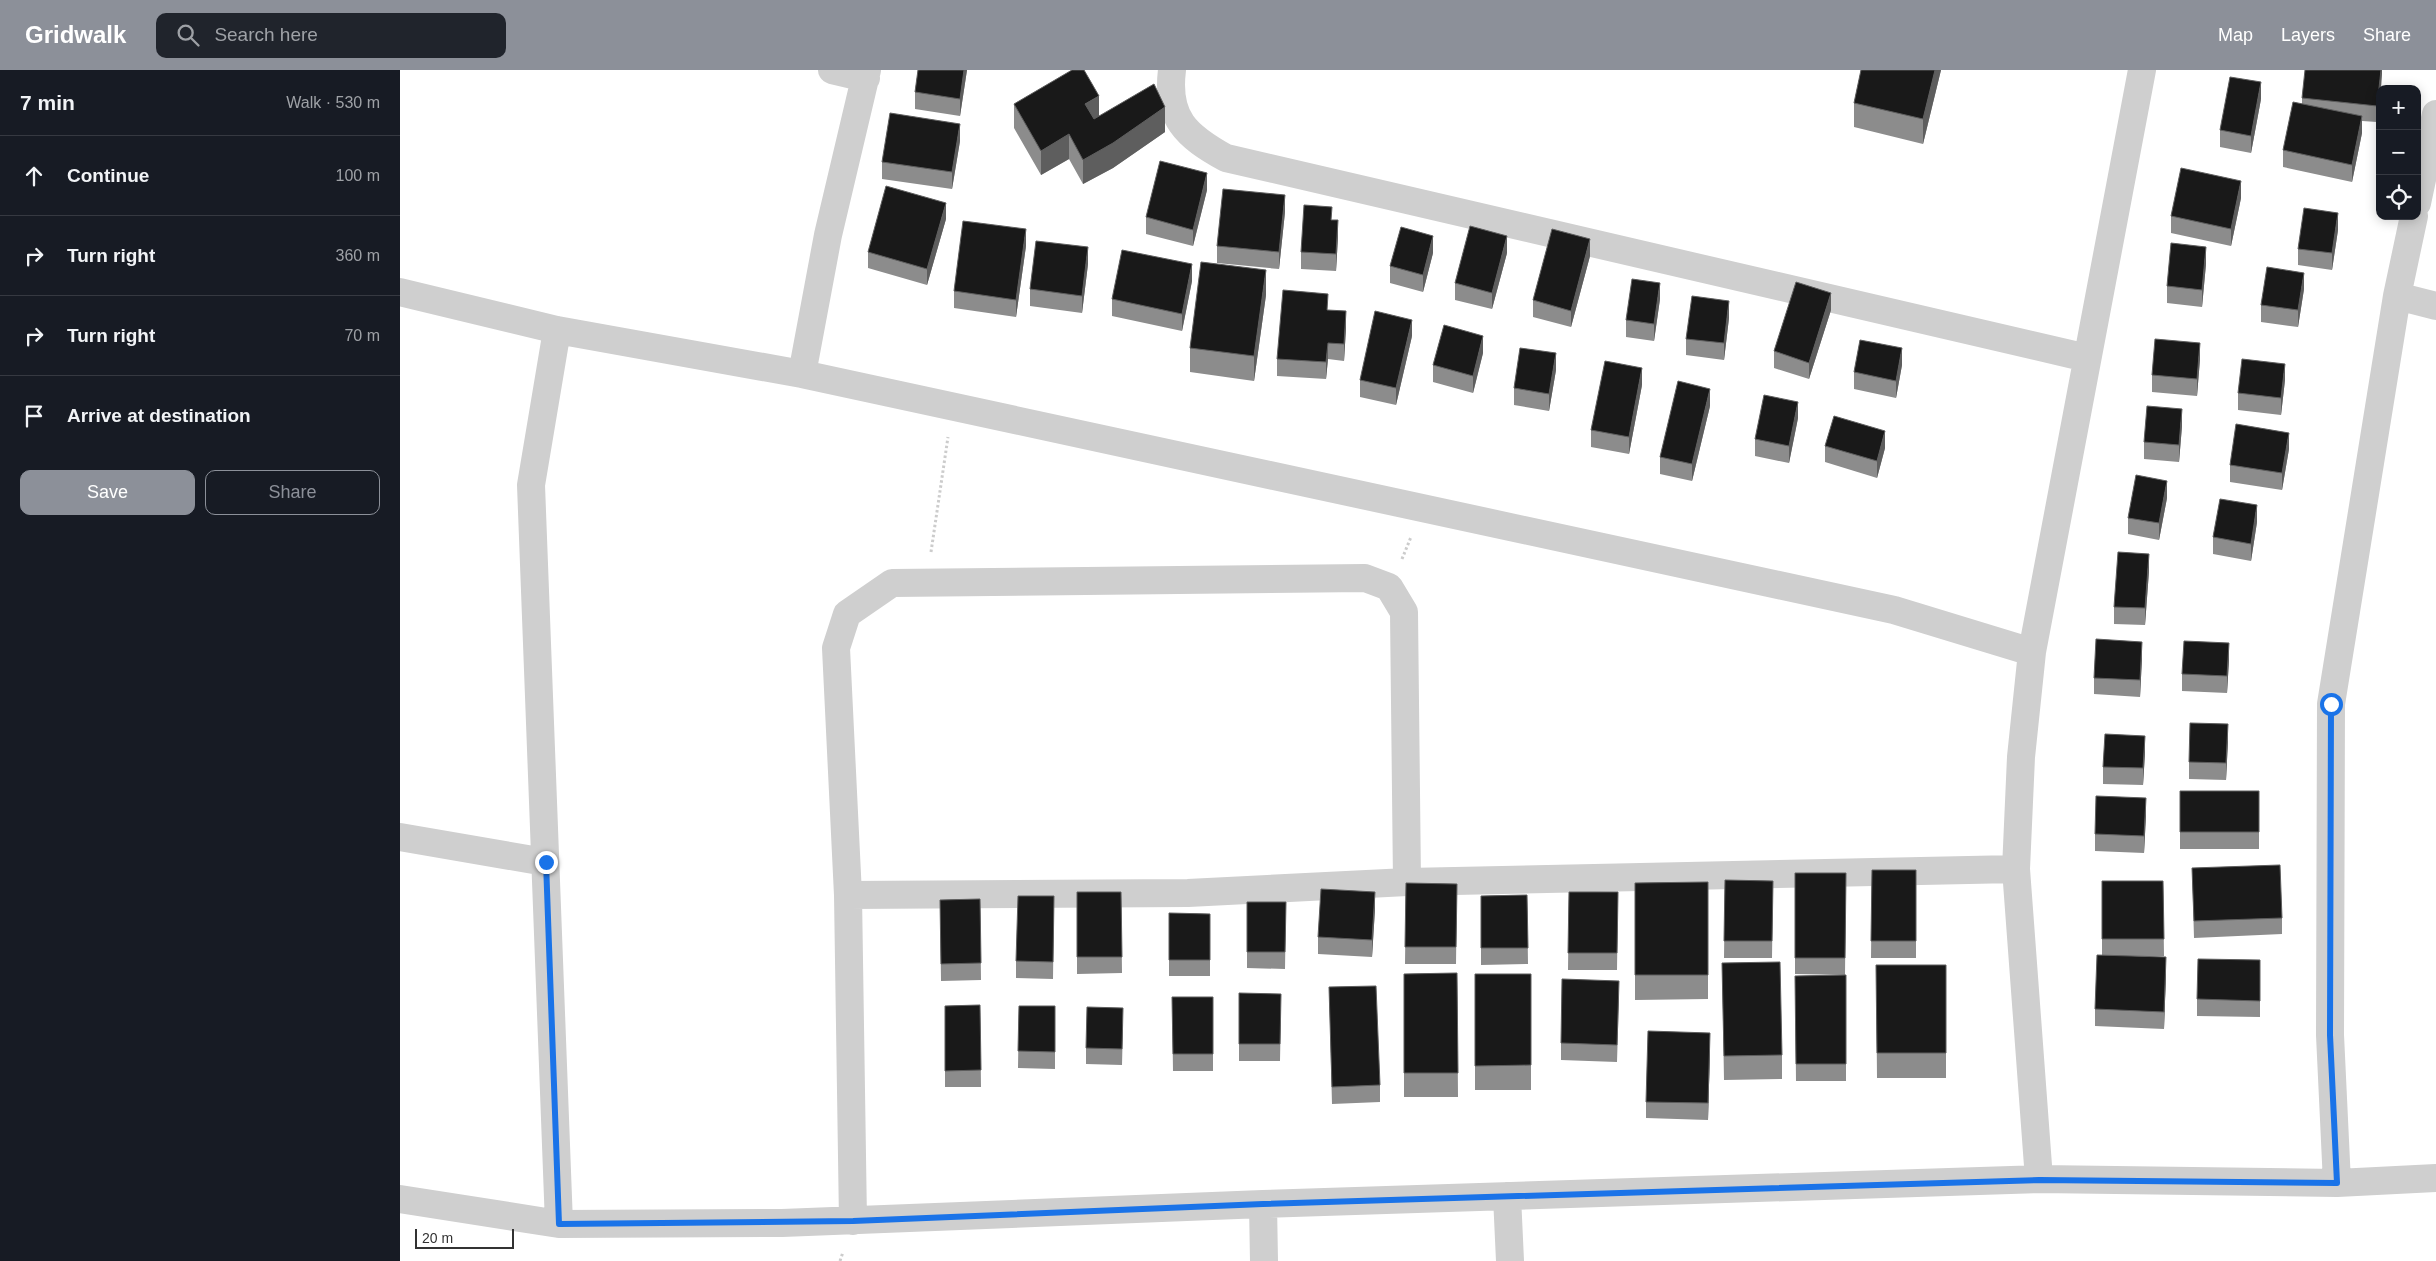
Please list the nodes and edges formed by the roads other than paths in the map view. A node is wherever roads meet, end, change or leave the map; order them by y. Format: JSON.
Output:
{"nodes":[{"id":1,"x":832,"y":70,"type":"edge"},
{"id":2,"x":1172,"y":70,"type":"edge"},
{"id":3,"x":2142,"y":70,"type":"edge"},
{"id":4,"x":866,"y":74,"type":"edge"},
{"id":5,"x":2436,"y":114,"type":"edge"},
{"id":6,"x":2421,"y":184,"type":"edge"},
{"id":7,"x":2413,"y":220,"type":"edge"},
{"id":8,"x":400,"y":292,"type":"edge"},
{"id":9,"x":2397,"y":296,"type":"junction"},
{"id":10,"x":2436,"y":306,"type":"edge"},
{"id":11,"x":557,"y":330,"type":"junction"},
{"id":12,"x":2087,"y":358,"type":"junction"},
{"id":13,"x":802,"y":374,"type":"junction"},
{"id":14,"x":2032,"y":652,"type":"junction"},
{"id":15,"x":400,"y":837,"type":"edge"},
{"id":16,"x":546,"y":862,"type":"junction"},
{"id":17,"x":2016,"y":870,"type":"junction"},
{"id":18,"x":1407,"y":882,"type":"junction"},
{"id":19,"x":848,"y":895,"type":"junction"},
{"id":20,"x":2436,"y":1178,"type":"edge"},
{"id":21,"x":2039,"y":1180,"type":"junction"},
{"id":22,"x":2337,"y":1183,"type":"junction"},
{"id":23,"x":1507,"y":1196,"type":"junction"},
{"id":24,"x":400,"y":1199,"type":"edge"},
{"id":25,"x":1263,"y":1204,"type":"junction"},
{"id":26,"x":853,"y":1221,"type":"junction"},
{"id":27,"x":559,"y":1224,"type":"junction"},
{"id":28,"x":1264,"y":1261,"type":"edge"},
{"id":29,"x":1510,"y":1261,"type":"edge"}],
"edges":[{"from":1,"to":4,"type":"street"},
{"from":2,"to":12,"type":"street"},
{"from":3,"to":12,"type":"street"},
{"from":4,"to":13,"type":"street"},
{"from":5,"to":6,"type":"street"},
{"from":7,"to":9,"type":"street"},
{"from":8,"to":11,"type":"street"},
{"from":9,"to":10,"type":"street"},
{"from":9,"to":22,"type":"street"},
{"from":11,"to":13,"type":"street"},
{"from":11,"to":16,"type":"street"},
{"from":12,"to":14,"type":"street"},
{"from":13,"to":14,"type":"street"},
{"from":14,"to":17,"type":"street"},
{"from":15,"to":16,"type":"street"},
{"from":16,"to":27,"type":"street"},
{"from":17,"to":18,"type":"street"},
{"from":17,"to":21,"type":"street"},
{"from":18,"to":19,"type":"street"},
{"from":18,"to":19,"type":"street"},
{"from":19,"to":26,"type":"street"},
{"from":20,"to":22,"type":"street"},
{"from":21,"to":22,"type":"street"},
{"from":21,"to":23,"type":"street"},
{"from":23,"to":25,"type":"street"},
{"from":23,"to":29,"type":"street"},
{"from":24,"to":27,"type":"street"},
{"from":25,"to":26,"type":"street"},
{"from":25,"to":28,"type":"street"},
{"from":26,"to":27,"type":"street"}]}
